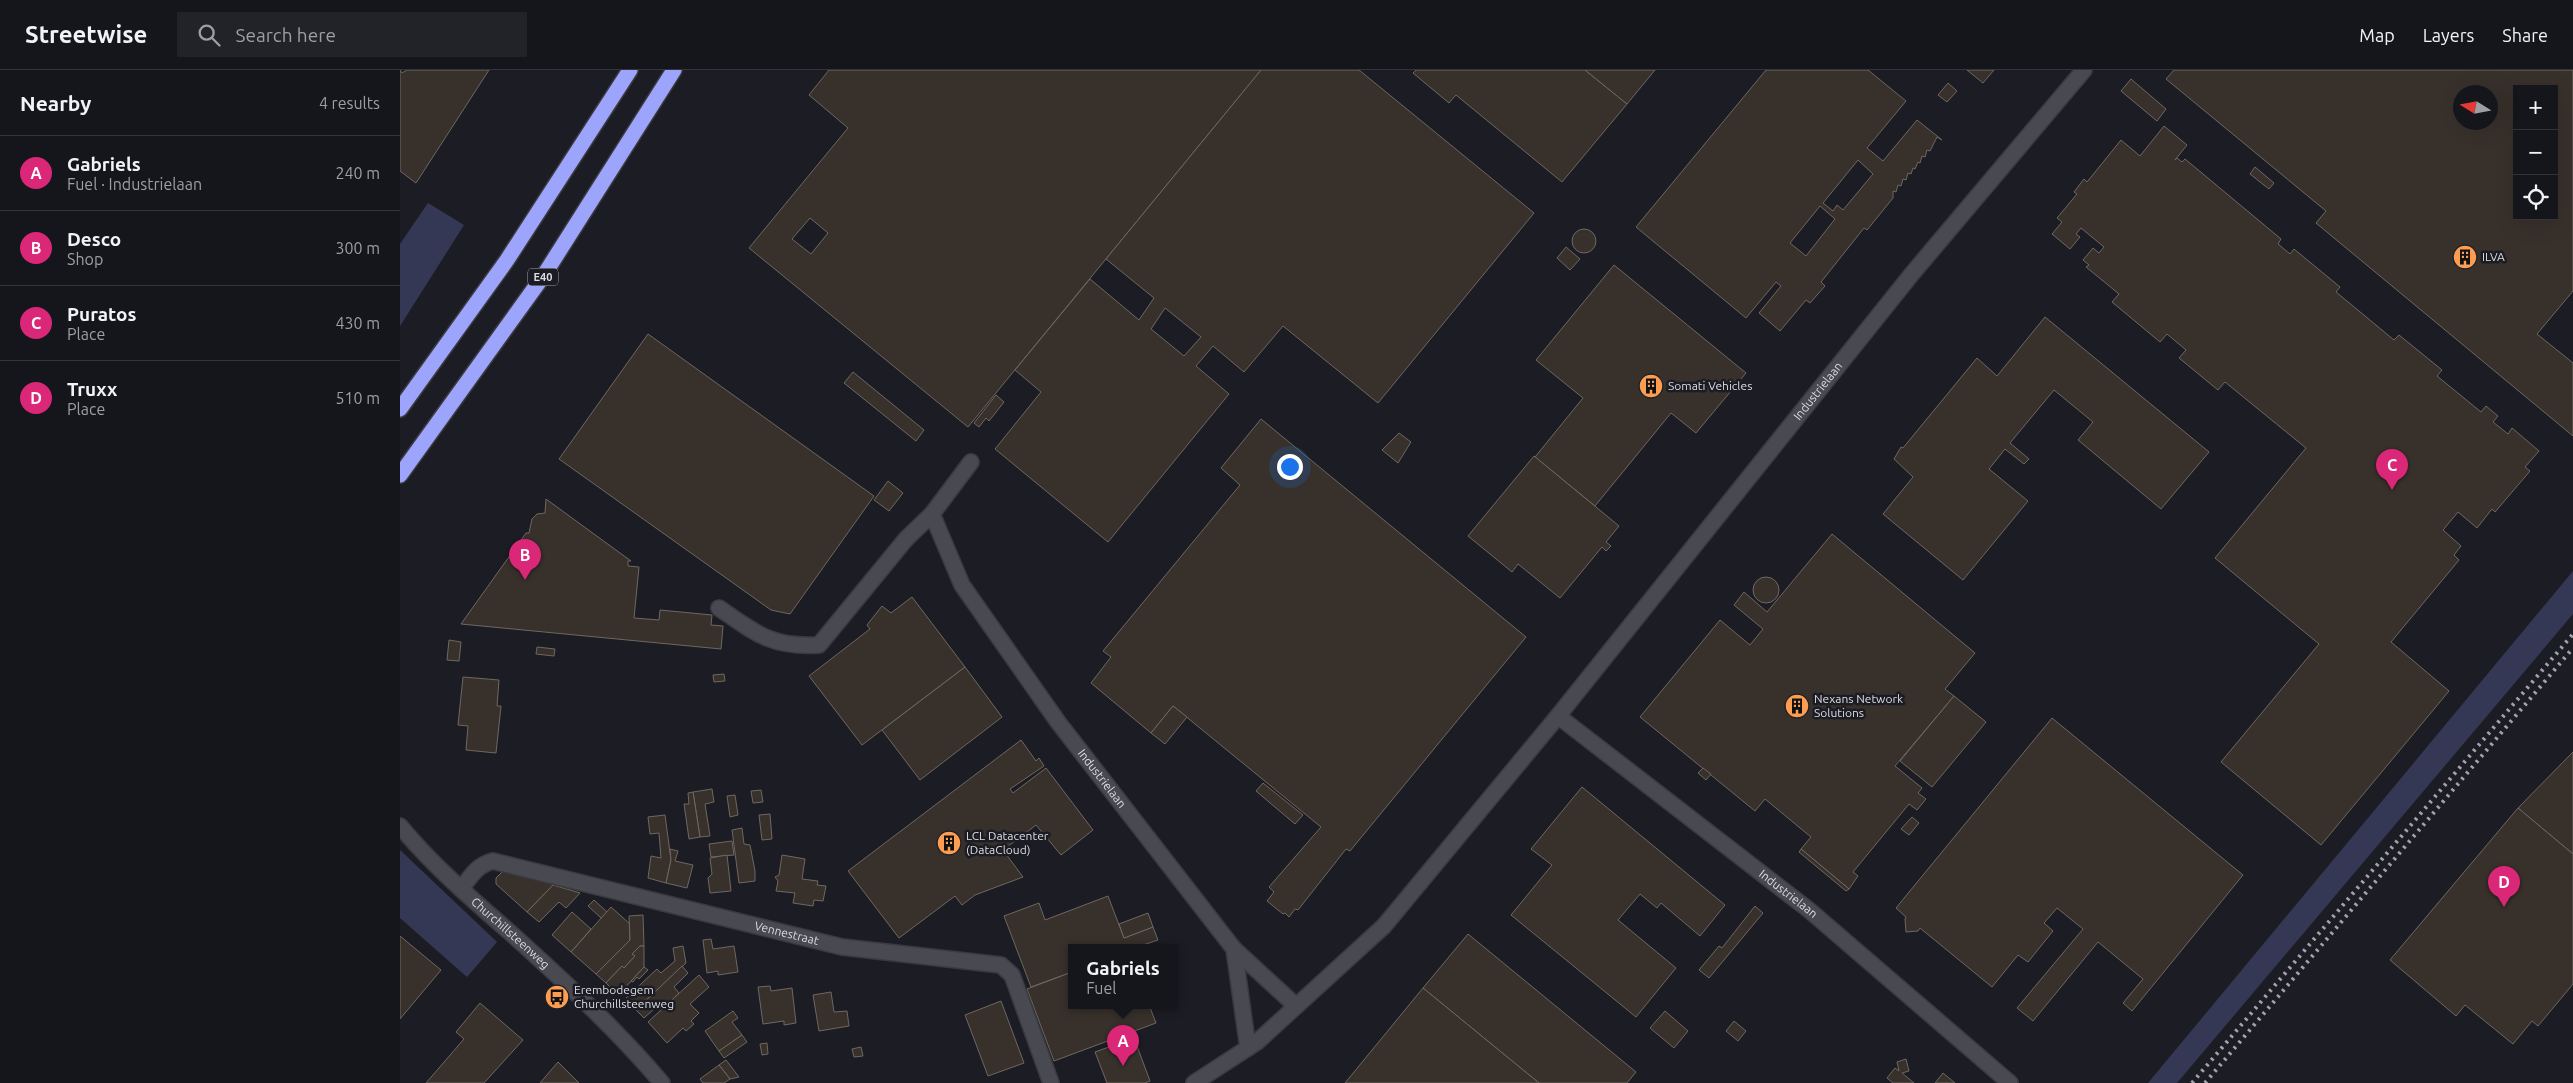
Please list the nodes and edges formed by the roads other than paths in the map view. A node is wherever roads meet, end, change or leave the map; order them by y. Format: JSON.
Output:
{"nodes":[{"id":1,"x":630,"y":70,"type":"edge"},
{"id":2,"x":674,"y":70,"type":"edge"},
{"id":3,"x":2084,"y":70,"type":"edge"},
{"id":4,"x":400,"y":409,"type":"edge"},
{"id":5,"x":971,"y":462,"type":"dead end"},
{"id":6,"x":400,"y":475,"type":"edge"},
{"id":7,"x":932,"y":514,"type":"junction"},
{"id":8,"x":719,"y":608,"type":"dead end"},
{"id":9,"x":1558,"y":716,"type":"junction"},
{"id":10,"x":400,"y":826,"type":"edge"},
{"id":11,"x":461,"y":889,"type":"junction"},
{"id":12,"x":1234,"y":949,"type":"junction"},
{"id":13,"x":1296,"y":1006,"type":"junction"},
{"id":14,"x":1248,"y":1048,"type":"junction"},
{"id":15,"x":662,"y":1083,"type":"edge"},
{"id":16,"x":1051,"y":1083,"type":"edge"},
{"id":17,"x":1194,"y":1083,"type":"edge"},
{"id":18,"x":2010,"y":1083,"type":"edge"}],
"edges":[{"from":1,"to":4,"type":"highway"},
{"from":2,"to":6,"type":"highway","number":"E40"},
{"from":3,"to":9,"type":"street","name":"Industrielaan"},
{"from":5,"to":7,"type":"street"},
{"from":7,"to":8,"type":"street"},
{"from":7,"to":12,"type":"street","name":"Industrielaan"},
{"from":9,"to":13,"type":"street","name":"Industrielaan"},
{"from":9,"to":18,"type":"street","name":"Industrielaan"},
{"from":10,"to":11,"type":"street","name":"Churchillsteenweg"},
{"from":11,"to":15,"type":"street","name":"Churchillsteenweg"},
{"from":11,"to":16,"type":"street","name":"Vennestraat"},
{"from":12,"to":13,"type":"street"},
{"from":12,"to":14,"type":"street","name":"Industrielaan"},
{"from":13,"to":14,"type":"street","name":"Industrielaan"},
{"from":14,"to":17,"type":"street","name":"Industrielaan"}]}
